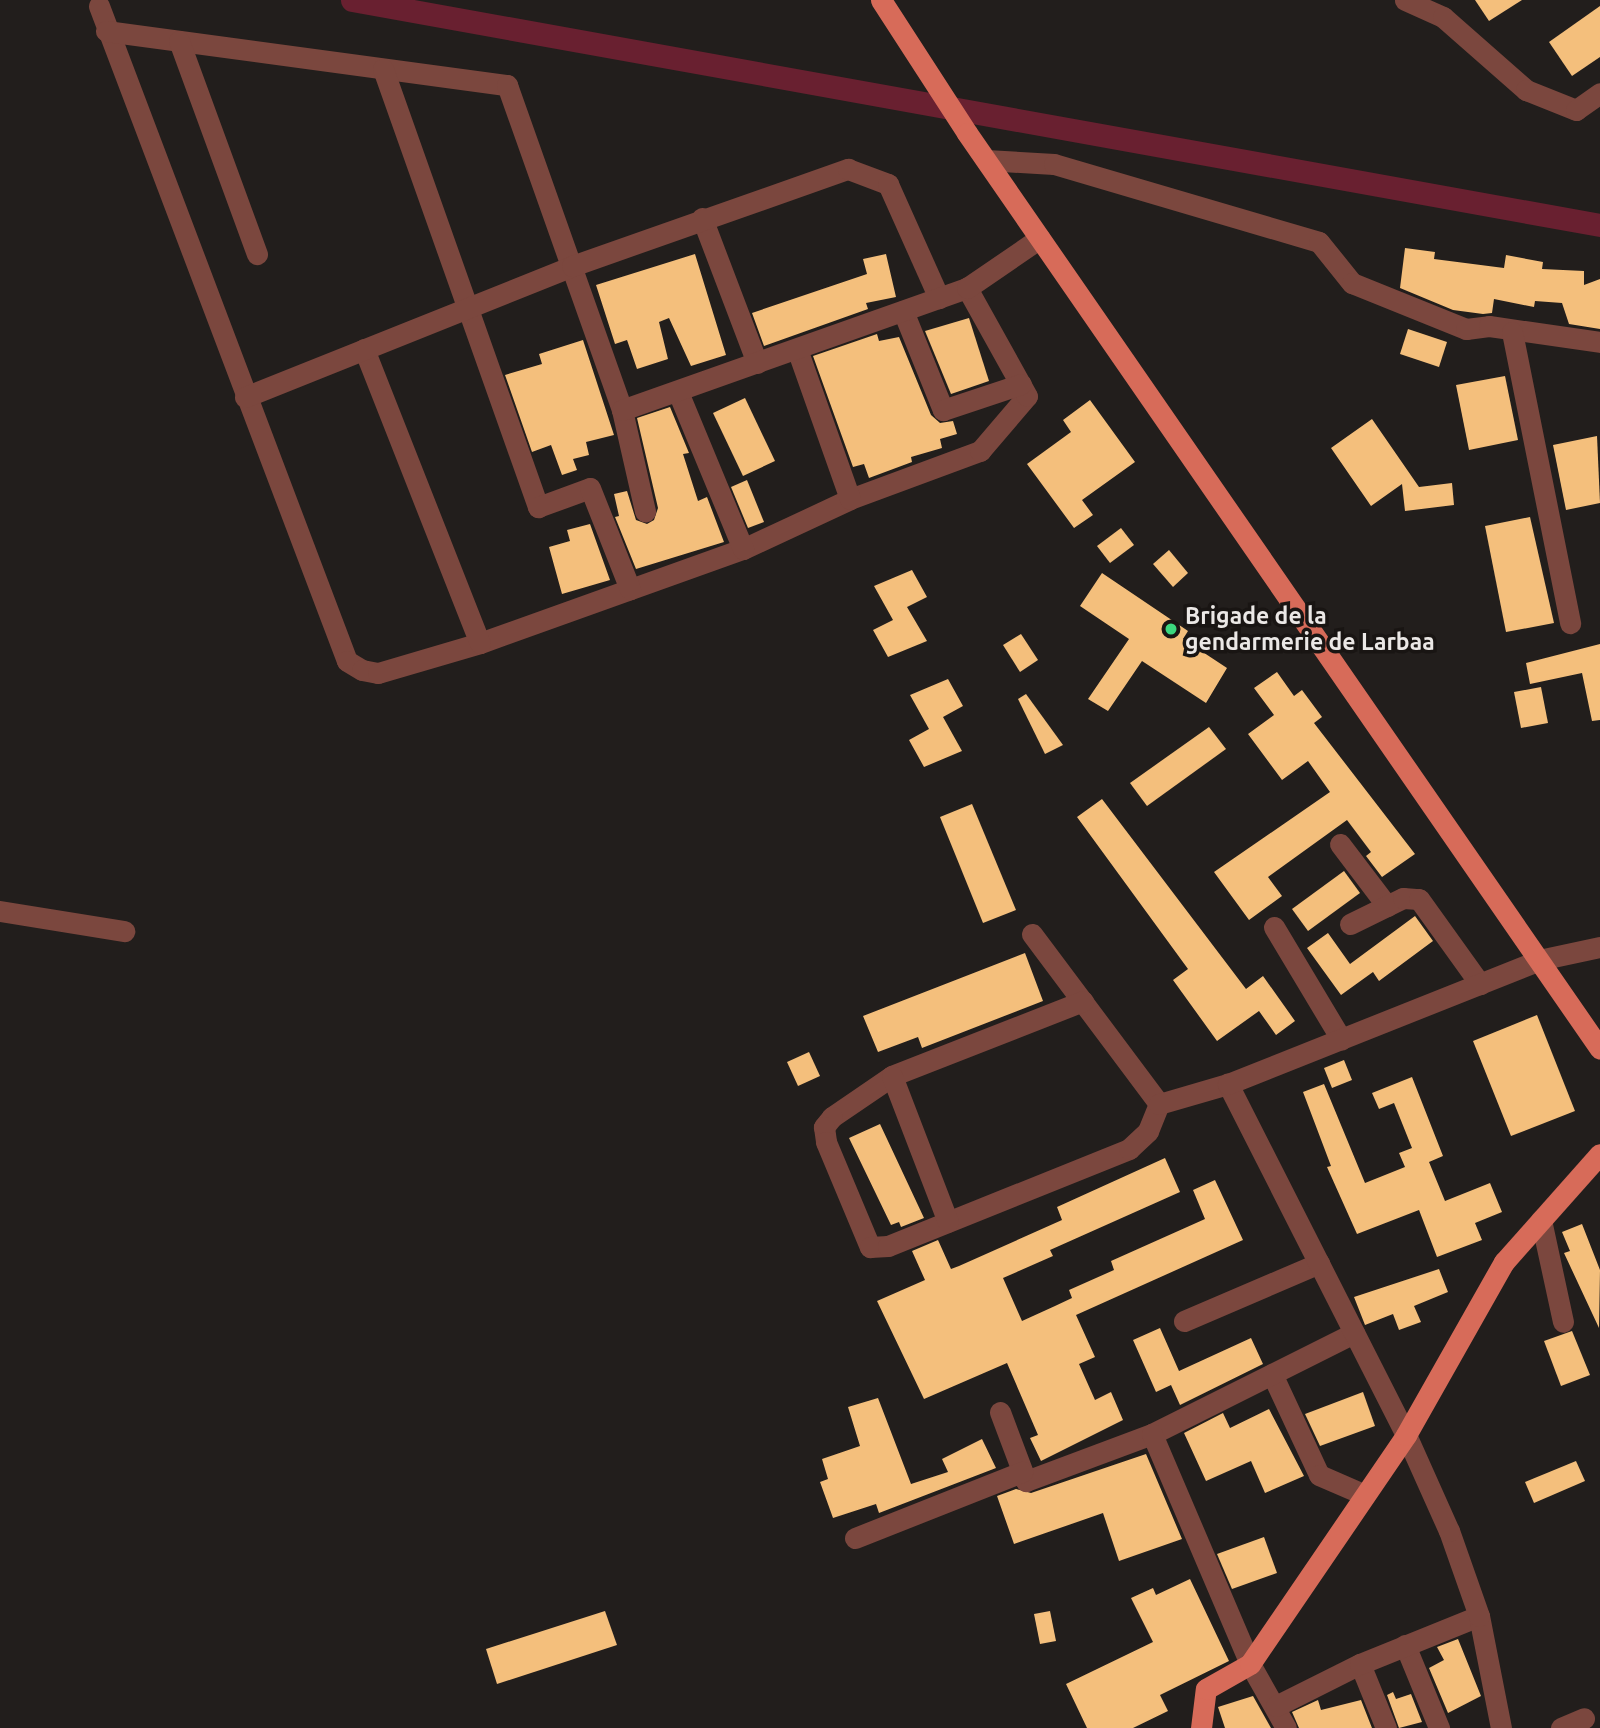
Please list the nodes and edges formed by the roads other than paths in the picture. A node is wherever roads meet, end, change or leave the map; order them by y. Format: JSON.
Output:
{"nodes":[{"id":1,"x":881,"y":0,"type":"edge"},
{"id":2,"x":1405,"y":0,"type":"edge"},
{"id":3,"x":99,"y":6,"type":"dead end"},
{"id":4,"x":106,"y":31,"type":"junction"},
{"id":5,"x":180,"y":41,"type":"junction"},
{"id":6,"x":383,"y":69,"type":"junction"},
{"id":7,"x":1600,"y":93,"type":"edge"},
{"id":8,"x":986,"y":160,"type":"junction"},
{"id":9,"x":702,"y":218,"type":"junction"},
{"id":10,"x":1041,"y":238,"type":"junction"},
{"id":11,"x":257,"y":254,"type":"dead end"},
{"id":12,"x":572,"y":266,"type":"junction"},
{"id":13,"x":967,"y":288,"type":"junction"},
{"id":14,"x":939,"y":298,"type":"junction"},
{"id":15,"x":466,"y":307,"type":"junction"},
{"id":16,"x":904,"y":311,"type":"junction"},
{"id":17,"x":1512,"y":332,"type":"junction"},
{"id":18,"x":1600,"y":342,"type":"edge"},
{"id":19,"x":364,"y":349,"type":"junction"},
{"id":20,"x":797,"y":349,"type":"junction"},
{"id":21,"x":758,"y":363,"type":"junction"},
{"id":22,"x":1021,"y":384,"type":"junction"},
{"id":23,"x":678,"y":392,"type":"junction"},
{"id":24,"x":245,"y":397,"type":"junction"},
{"id":25,"x":622,"y":410,"type":"junction"},
{"id":26,"x":850,"y":499,"type":"junction"},
{"id":27,"x":645,"y":511,"type":"dead end"},
{"id":28,"x":743,"y":549,"type":"junction"},
{"id":29,"x":630,"y":589,"type":"junction"},
{"id":30,"x":1570,"y":623,"type":"dead end"},
{"id":31,"x":480,"y":643,"type":"junction"},
{"id":32,"x":1340,"y":844,"type":"dead end"},
{"id":33,"x":1387,"y":906,"type":"junction"},
{"id":34,"x":0,"y":911,"type":"edge"},
{"id":35,"x":1350,"y":924,"type":"dead end"},
{"id":36,"x":1274,"y":927,"type":"dead end"},
{"id":37,"x":124,"y":931,"type":"dead end"},
{"id":38,"x":1032,"y":934,"type":"dead end"},
{"id":39,"x":1600,"y":947,"type":"edge"},
{"id":40,"x":1539,"y":960,"type":"junction"},
{"id":41,"x":1480,"y":984,"type":"junction"},
{"id":42,"x":1083,"y":1001,"type":"junction"},
{"id":43,"x":1341,"y":1039,"type":"junction"},
{"id":44,"x":1600,"y":1049,"type":"edge"},
{"id":45,"x":891,"y":1076,"type":"junction"},
{"id":46,"x":1228,"y":1084,"type":"junction"},
{"id":47,"x":1159,"y":1104,"type":"junction"},
{"id":48,"x":1600,"y":1154,"type":"edge"},
{"id":49,"x":1541,"y":1220,"type":"junction"},
{"id":50,"x":948,"y":1222,"type":"junction"},
{"id":51,"x":1319,"y":1264,"type":"junction"},
{"id":52,"x":1184,"y":1321,"type":"dead end"},
{"id":53,"x":1563,"y":1322,"type":"dead end"},
{"id":54,"x":1354,"y":1333,"type":"junction"},
{"id":55,"x":1272,"y":1374,"type":"junction"},
{"id":56,"x":1000,"y":1412,"type":"dead end"},
{"id":57,"x":1153,"y":1434,"type":"junction"},
{"id":58,"x":1406,"y":1435,"type":"junction"},
{"id":59,"x":1022,"y":1472,"type":"junction"},
{"id":60,"x":1366,"y":1495,"type":"junction"},
{"id":61,"x":855,"y":1538,"type":"dead end"},
{"id":62,"x":1479,"y":1616,"type":"junction"},
{"id":63,"x":1405,"y":1645,"type":"junction"},
{"id":64,"x":1250,"y":1664,"type":"junction"},
{"id":65,"x":1360,"y":1664,"type":"junction"},
{"id":66,"x":1276,"y":1706,"type":"junction"},
{"id":67,"x":1584,"y":1718,"type":"dead end"},
{"id":68,"x":1201,"y":1728,"type":"edge"},
{"id":69,"x":1286,"y":1728,"type":"edge"},
{"id":70,"x":1386,"y":1728,"type":"edge"},
{"id":71,"x":1439,"y":1728,"type":"edge"},
{"id":72,"x":1501,"y":1728,"type":"edge"},
{"id":73,"x":1561,"y":1728,"type":"edge"}],
"edges":[{"from":1,"to":8,"type":"main road"},
{"from":2,"to":7,"type":"street"},
{"from":3,"to":4,"type":"street"},
{"from":4,"to":5,"type":"street"},
{"from":4,"to":24,"type":"street"},
{"from":5,"to":6,"type":"street"},
{"from":5,"to":11,"type":"street"},
{"from":6,"to":12,"type":"street"},
{"from":6,"to":15,"type":"street"},
{"from":8,"to":10,"type":"main road"},
{"from":8,"to":17,"type":"street"},
{"from":9,"to":12,"type":"street"},
{"from":9,"to":14,"type":"street"},
{"from":9,"to":21,"type":"street"},
{"from":10,"to":13,"type":"street"},
{"from":10,"to":40,"type":"main road"},
{"from":12,"to":15,"type":"street"},
{"from":12,"to":25,"type":"street"},
{"from":13,"to":14,"type":"street"},
{"from":13,"to":22,"type":"street"},
{"from":14,"to":16,"type":"street"},
{"from":15,"to":19,"type":"street"},
{"from":15,"to":29,"type":"street"},
{"from":16,"to":20,"type":"street"},
{"from":16,"to":22,"type":"street"},
{"from":17,"to":18,"type":"street"},
{"from":17,"to":30,"type":"street"},
{"from":19,"to":24,"type":"street"},
{"from":19,"to":31,"type":"street"},
{"from":20,"to":21,"type":"street"},
{"from":20,"to":26,"type":"street"},
{"from":21,"to":23,"type":"street"},
{"from":22,"to":26,"type":"street"},
{"from":23,"to":25,"type":"street"},
{"from":23,"to":28,"type":"street"},
{"from":24,"to":31,"type":"street"},
{"from":25,"to":27,"type":"street"},
{"from":26,"to":28,"type":"street"},
{"from":28,"to":29,"type":"street"},
{"from":29,"to":31,"type":"street"},
{"from":32,"to":33,"type":"street"},
{"from":33,"to":35,"type":"street"},
{"from":33,"to":41,"type":"street"},
{"from":34,"to":37,"type":"street"},
{"from":36,"to":43,"type":"street"},
{"from":38,"to":42,"type":"street"},
{"from":39,"to":40,"type":"street"},
{"from":40,"to":41,"type":"street"},
{"from":40,"to":44,"type":"main road"},
{"from":41,"to":43,"type":"street"},
{"from":42,"to":45,"type":"street"},
{"from":42,"to":47,"type":"street"},
{"from":43,"to":46,"type":"street"},
{"from":45,"to":50,"type":"street"},
{"from":45,"to":50,"type":"street"},
{"from":46,"to":47,"type":"street"},
{"from":46,"to":51,"type":"street"},
{"from":47,"to":50,"type":"street"},
{"from":48,"to":49,"type":"main road"},
{"from":49,"to":53,"type":"street"},
{"from":49,"to":58,"type":"main road"},
{"from":51,"to":52,"type":"street"},
{"from":51,"to":54,"type":"street"},
{"from":54,"to":55,"type":"street"},
{"from":54,"to":58,"type":"street"},
{"from":55,"to":57,"type":"street"},
{"from":55,"to":60,"type":"street"},
{"from":56,"to":59,"type":"street"},
{"from":57,"to":59,"type":"street"},
{"from":57,"to":64,"type":"street"},
{"from":58,"to":60,"type":"main road"},
{"from":58,"to":62,"type":"street"},
{"from":59,"to":61,"type":"street"},
{"from":60,"to":64,"type":"main road"},
{"from":62,"to":63,"type":"street"},
{"from":62,"to":72,"type":"street"},
{"from":63,"to":65,"type":"street"},
{"from":63,"to":71,"type":"street"},
{"from":64,"to":66,"type":"street"},
{"from":64,"to":68,"type":"main road"},
{"from":65,"to":66,"type":"street"},
{"from":65,"to":70,"type":"street"},
{"from":66,"to":69,"type":"street"},
{"from":67,"to":73,"type":"street"}]}
